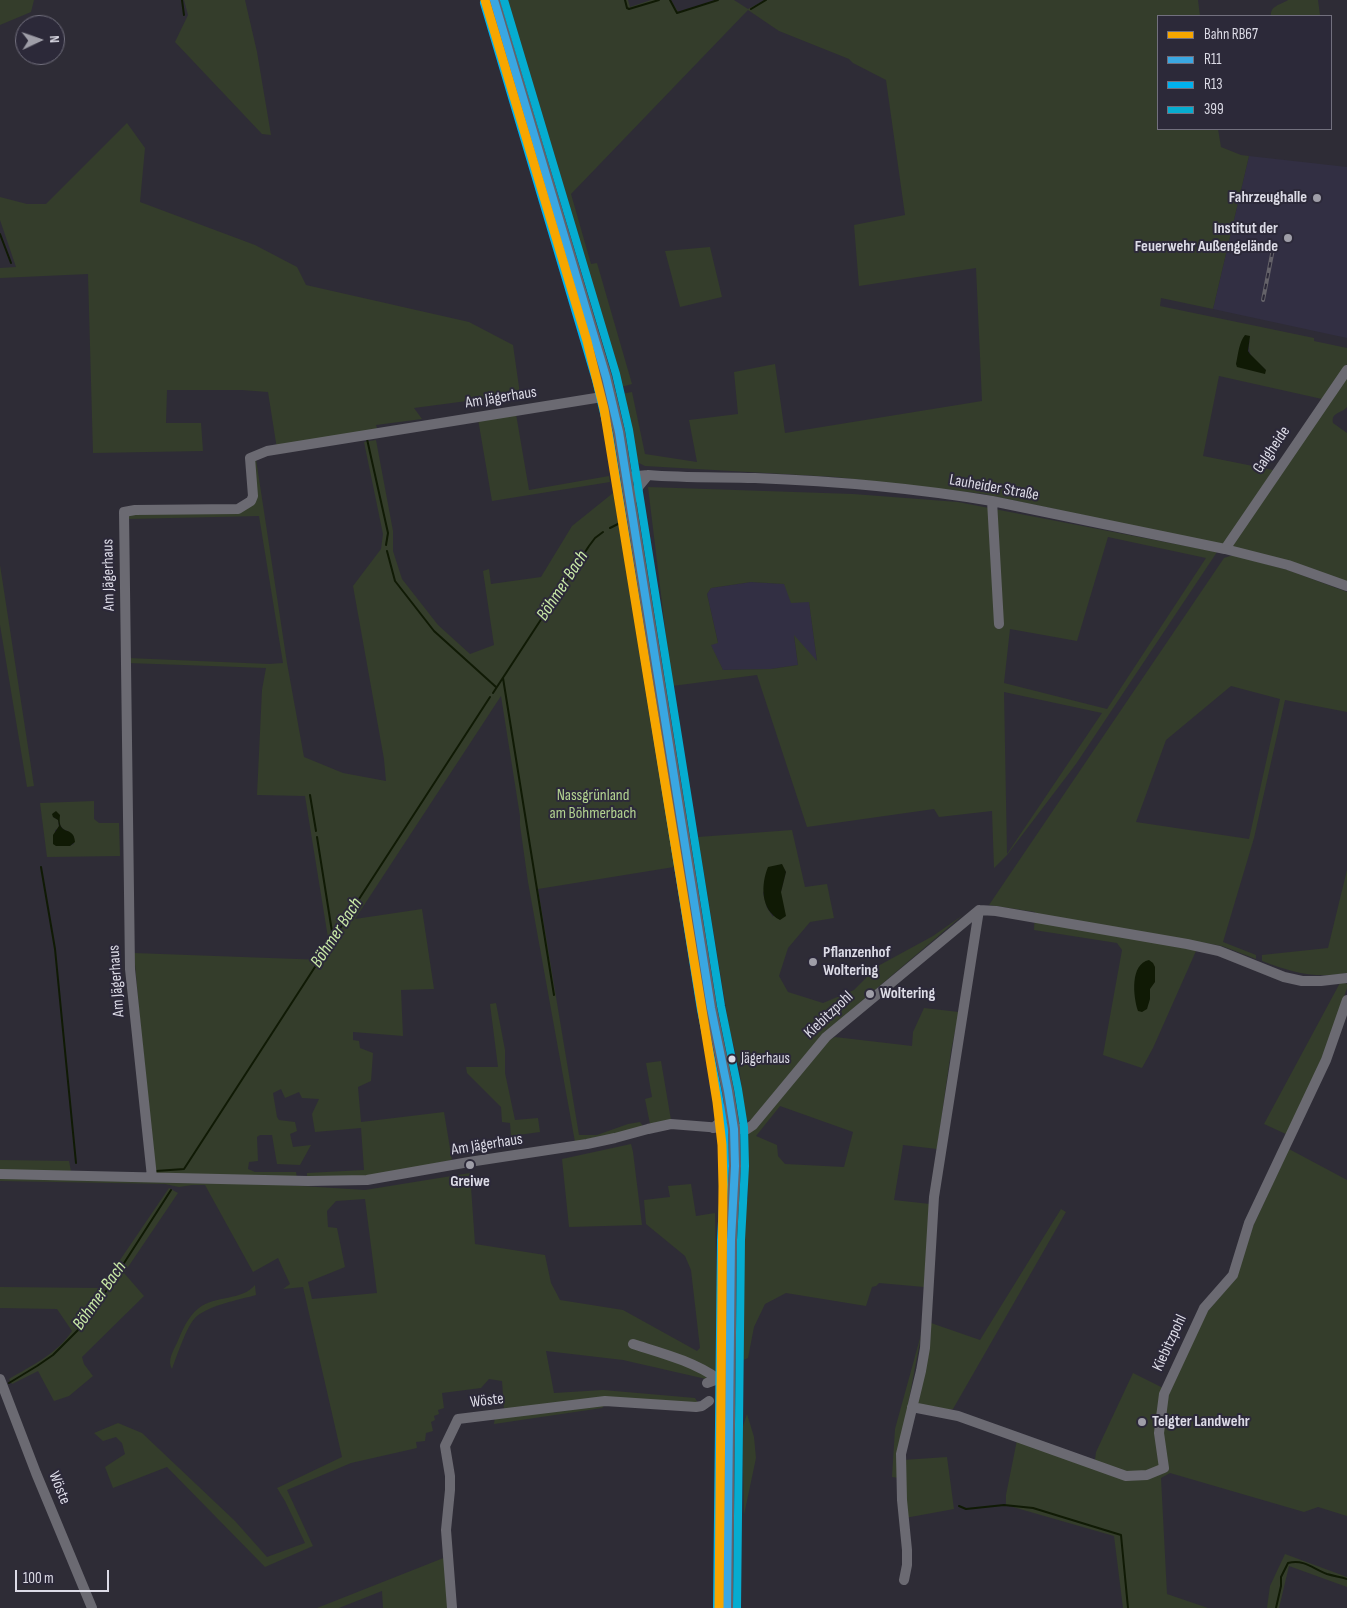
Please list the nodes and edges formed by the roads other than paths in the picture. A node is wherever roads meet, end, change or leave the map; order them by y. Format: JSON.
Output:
{"nodes":[{"id":1,"x":494,"y":0,"type":"edge"},
{"id":2,"x":1347,"y":370,"type":"edge"},
{"id":3,"x":610,"y":394,"type":"junction"},
{"id":4,"x":648,"y":476,"type":"junction"},
{"id":5,"x":626,"y":477,"type":"junction"},
{"id":6,"x":992,"y":501,"type":"junction"},
{"id":7,"x":631,"y":502,"type":"junction"},
{"id":8,"x":1225,"y":549,"type":"junction"},
{"id":9,"x":1347,"y":586,"type":"edge"},
{"id":10,"x":999,"y":624,"type":"dead end"},
{"id":11,"x":978,"y":910,"type":"junction"},
{"id":12,"x":1347,"y":978,"type":"edge"},
{"id":13,"x":1347,"y":1000,"type":"edge"},
{"id":14,"x":730,"y":1104,"type":"junction"},
{"id":15,"x":713,"y":1128,"type":"junction"},
{"id":16,"x":734,"y":1129,"type":"junction"},
{"id":17,"x":0,"y":1174,"type":"edge"},
{"id":18,"x":152,"y":1177,"type":"junction"},
{"id":19,"x":633,"y":1344,"type":"dead end"},
{"id":20,"x":724,"y":1378,"type":"junction"},
{"id":21,"x":0,"y":1379,"type":"edge"},
{"id":22,"x":708,"y":1383,"type":"dead end"},
{"id":23,"x":709,"y":1401,"type":"dead end"},
{"id":24,"x":912,"y":1407,"type":"junction"},
{"id":25,"x":904,"y":1580,"type":"dead end"},
{"id":26,"x":92,"y":1608,"type":"edge"},
{"id":27,"x":452,"y":1608,"type":"edge"},
{"id":28,"x":728,"y":1608,"type":"edge"}],
"edges":[{"from":1,"to":3,"type":"main road"},
{"from":2,"to":8,"type":"street","name":"Galgheide"},
{"from":3,"to":5,"type":"main road"},
{"from":3,"to":18,"type":"street","name":"Am Jägerhaus"},
{"from":4,"to":5,"type":"street","name":"Lauheider Straße"},
{"from":4,"to":6,"type":"street","name":"Lauheider Straße"},
{"from":4,"to":7,"type":"street"},
{"from":5,"to":7,"type":"main road"},
{"from":6,"to":8,"type":"street","name":"Lauheider Straße"},
{"from":6,"to":10,"type":"street"},
{"from":7,"to":14,"type":"main road"},
{"from":8,"to":9,"type":"street","name":"Lauheider Straße"},
{"from":11,"to":12,"type":"street"},
{"from":11,"to":16,"type":"street","name":"Kiebitzpohl"},
{"from":11,"to":24,"type":"street"},
{"from":13,"to":24,"type":"street","name":"Kiebitzpohl"},
{"from":14,"to":15,"type":"street"},
{"from":14,"to":16,"type":"main road"},
{"from":15,"to":16,"type":"street","name":"Am Jägerhaus"},
{"from":15,"to":18,"type":"street","name":"Am Jägerhaus"},
{"from":16,"to":20,"type":"main road"},
{"from":17,"to":18,"type":"street","name":"Am Jägerhaus"},
{"from":19,"to":20,"type":"street"},
{"from":20,"to":22,"type":"street"},
{"from":20,"to":28,"type":"main road"},
{"from":21,"to":26,"type":"street","name":"Wöste"},
{"from":23,"to":27,"type":"street","name":"Wöste"},
{"from":24,"to":25,"type":"street"}]}
